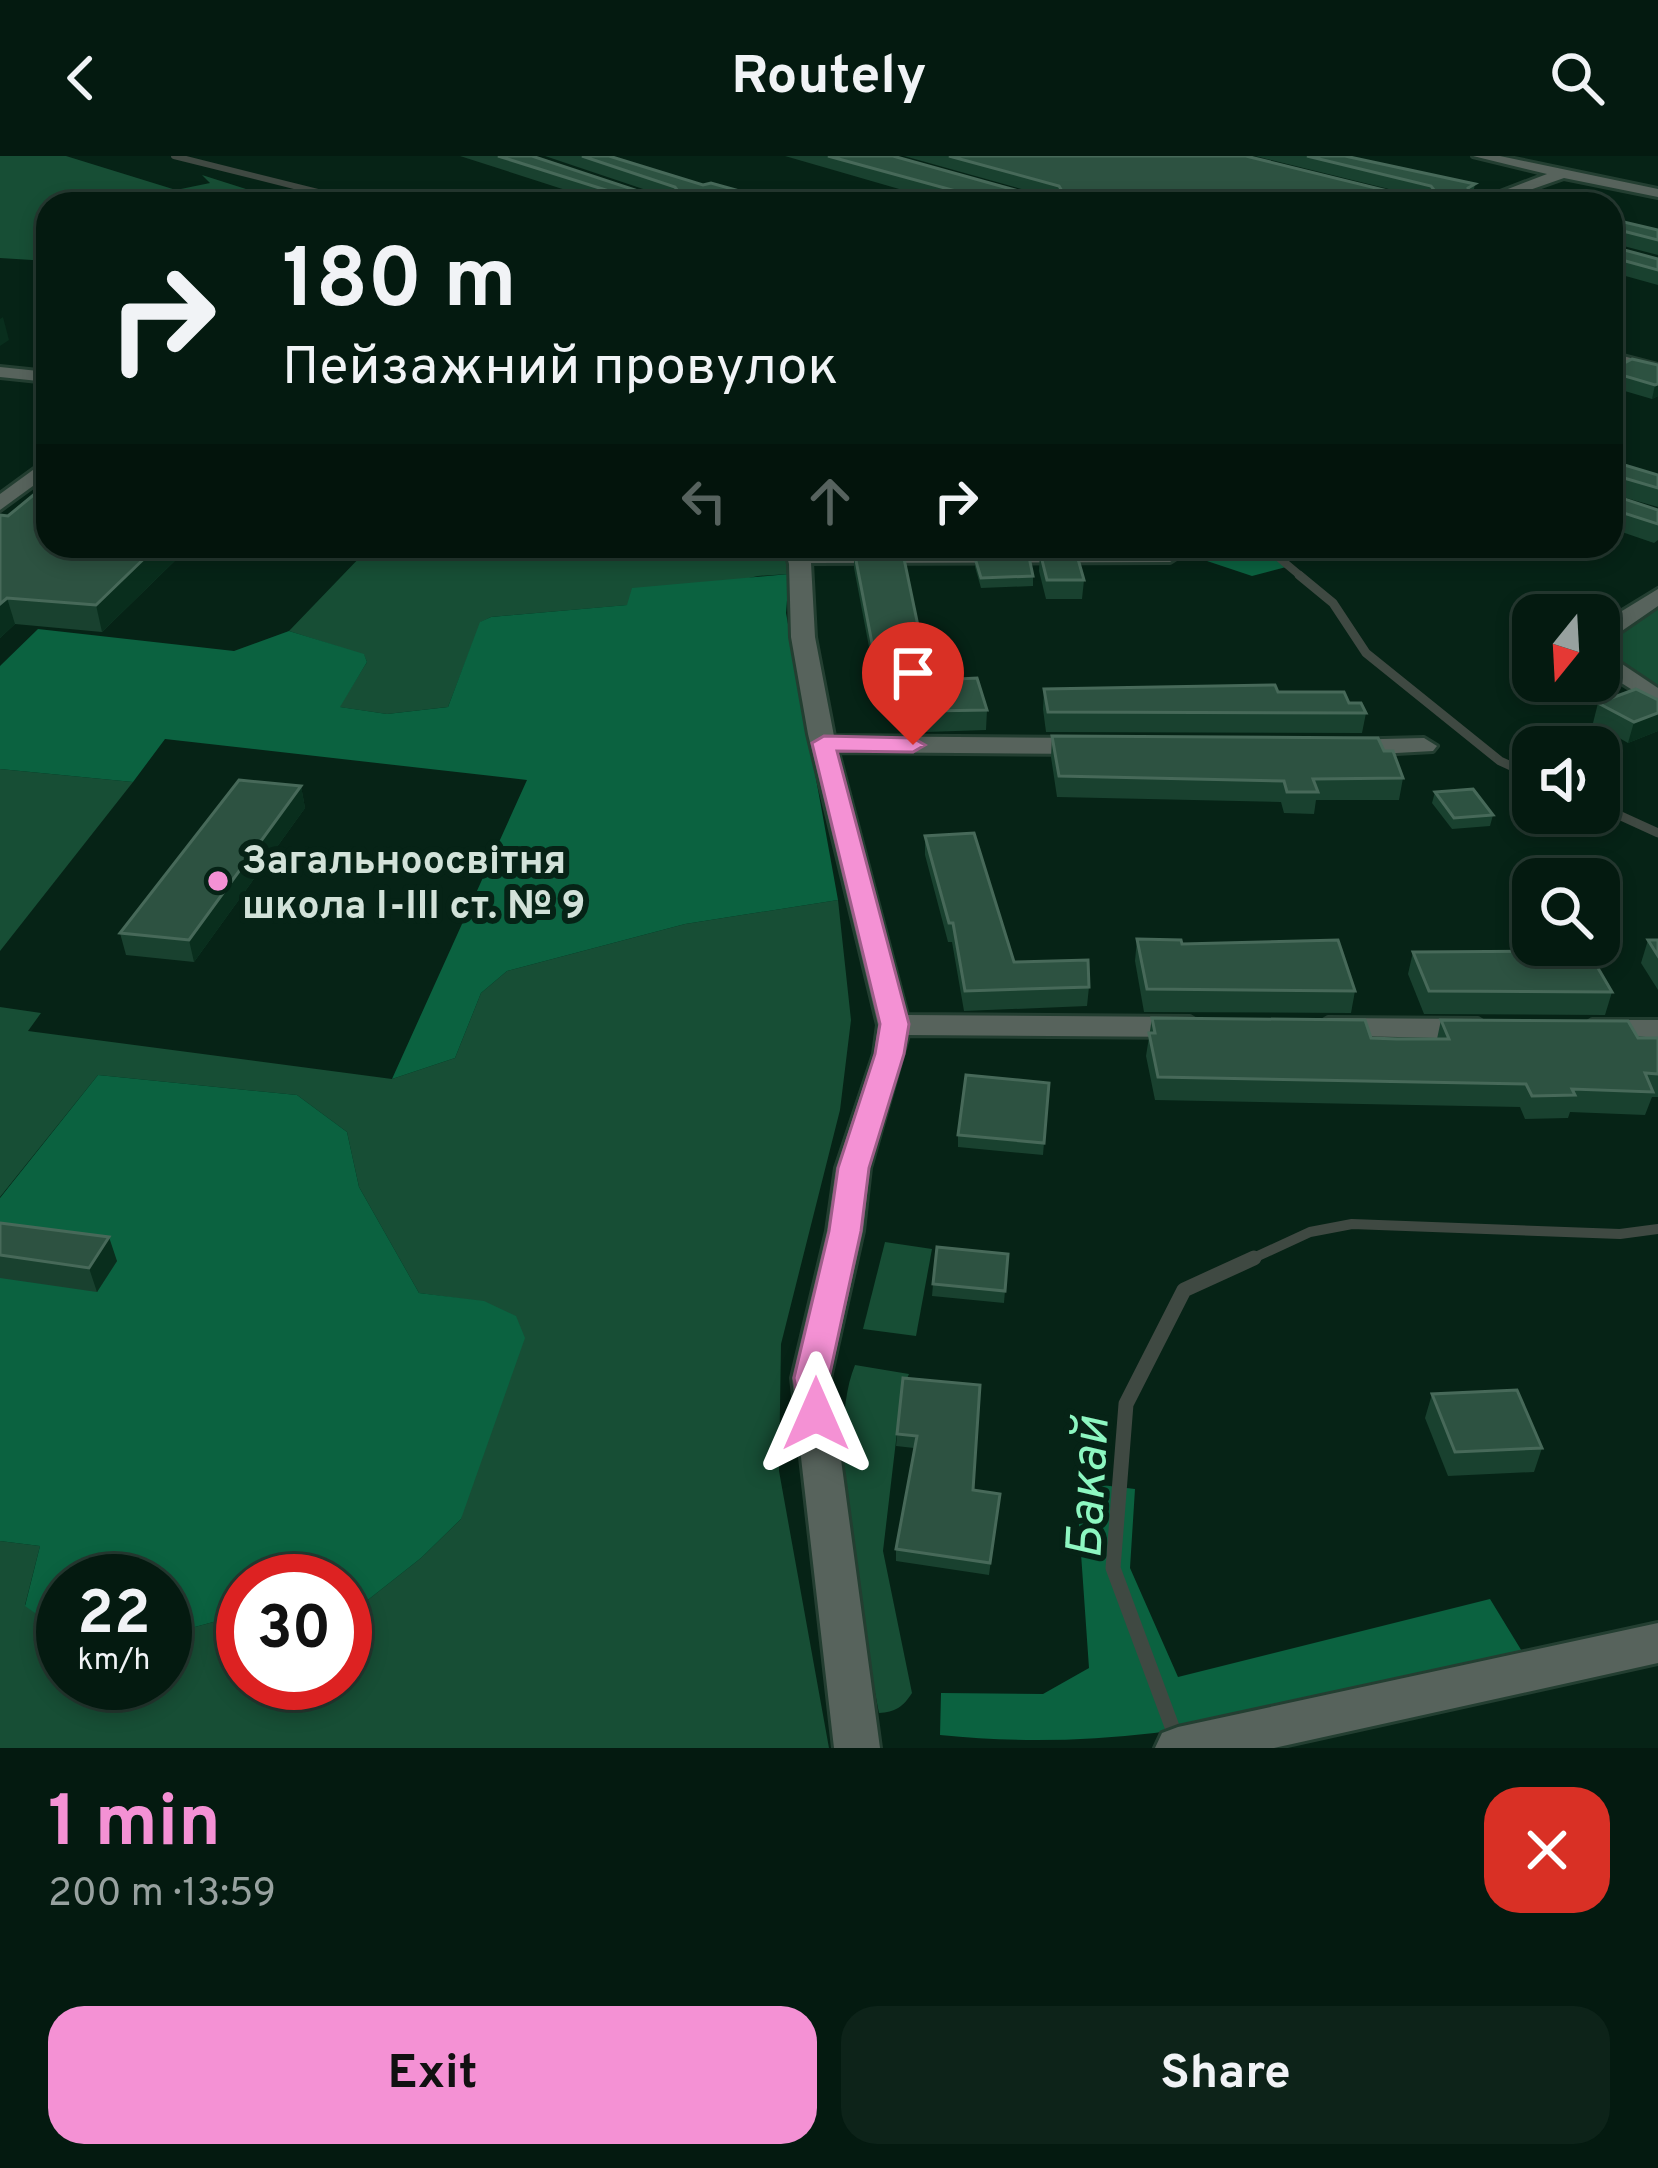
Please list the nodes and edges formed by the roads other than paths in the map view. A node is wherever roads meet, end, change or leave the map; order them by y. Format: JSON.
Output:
{"nodes":[{"id":1,"x":1480,"y":156,"type":"edge"},
{"id":2,"x":1563,"y":173,"type":"junction"},
{"id":3,"x":1509,"y":192,"type":"edge"},
{"id":4,"x":1658,"y":193,"type":"edge"},
{"id":5,"x":1623,"y":361,"type":"edge"},
{"id":6,"x":1658,"y":371,"type":"edge"},
{"id":7,"x":0,"y":372,"type":"edge"},
{"id":8,"x":36,"y":376,"type":"edge"},
{"id":9,"x":36,"y":475,"type":"edge"},
{"id":10,"x":0,"y":504,"type":"edge"},
{"id":11,"x":798,"y":558,"type":"edge"},
{"id":12,"x":1658,"y":596,"type":"edge"},
{"id":13,"x":1658,"y":699,"type":"edge"},
{"id":14,"x":824,"y":743,"type":"junction"},
{"id":15,"x":1424,"y":746,"type":"dead end"},
{"id":16,"x":1105,"y":747,"type":"edge"},
{"id":17,"x":1315,"y":749,"type":"edge"},
{"id":18,"x":894,"y":1024,"type":"junction"},
{"id":19,"x":1228,"y":1027,"type":"edge"},
{"id":20,"x":1300,"y":1028,"type":"edge"},
{"id":21,"x":1515,"y":1029,"type":"edge"},
{"id":22,"x":1562,"y":1029,"type":"edge"},
{"id":23,"x":1658,"y":1030,"type":"edge"},
{"id":24,"x":1658,"y":1643,"type":"edge"},
{"id":25,"x":857,"y":1748,"type":"edge"},
{"id":26,"x":1178,"y":1748,"type":"edge"}],
"edges":[{"from":1,"to":2,"type":"street"},
{"from":2,"to":3,"type":"street"},
{"from":2,"to":4,"type":"street"},
{"from":5,"to":6,"type":"street"},
{"from":7,"to":8,"type":"street"},
{"from":9,"to":10,"type":"street"},
{"from":11,"to":14,"type":"street"},
{"from":12,"to":13,"type":"street"},
{"from":14,"to":16,"type":"street"},
{"from":14,"to":18,"type":"street"},
{"from":15,"to":17,"type":"street"},
{"from":18,"to":19,"type":"street"},
{"from":18,"to":25,"type":"street"},
{"from":20,"to":21,"type":"street"},
{"from":22,"to":23,"type":"street"},
{"from":24,"to":26,"type":"street"}]}
